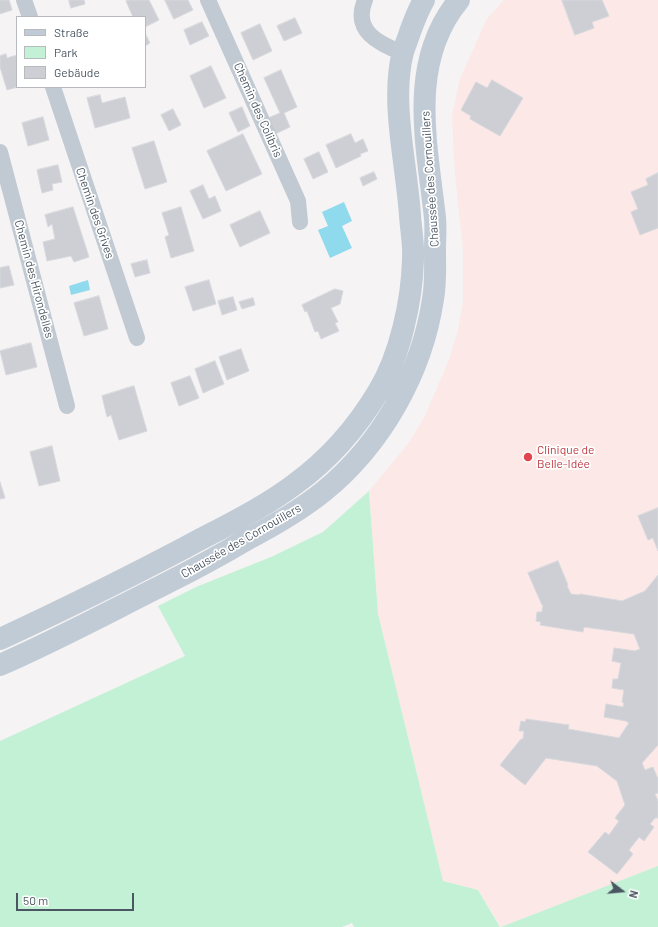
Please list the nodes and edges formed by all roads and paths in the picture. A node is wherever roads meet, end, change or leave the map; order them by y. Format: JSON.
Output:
{"nodes":[{"id":1,"x":24,"y":0,"type":"edge"},
{"id":2,"x":208,"y":0,"type":"edge"},
{"id":3,"x":365,"y":0,"type":"edge"},
{"id":4,"x":424,"y":0,"type":"edge"},
{"id":5,"x":459,"y":0,"type":"edge"},
{"id":6,"x":30,"y":16,"type":"edge"},
{"id":7,"x":403,"y":54,"type":"junction"},
{"id":8,"x":430,"y":60,"type":"junction"},
{"id":9,"x":53,"y":88,"type":"edge"},
{"id":10,"x":0,"y":152,"type":"edge"},
{"id":11,"x":300,"y":222,"type":"dead end"},
{"id":12,"x":137,"y":338,"type":"dead end"},
{"id":13,"x":67,"y":406,"type":"dead end"},
{"id":14,"x":0,"y":639,"type":"edge"},
{"id":15,"x":0,"y":665,"type":"edge"}],
"edges":[{"from":1,"to":6,"type":"street"},
{"from":2,"to":11,"type":"street","name":"Chemin des Colibris"},
{"from":3,"to":7,"type":"street"},
{"from":4,"to":7,"type":"street","name":"Chaussée des Cornouillers"},
{"from":5,"to":8,"type":"street","name":"Chaussée des Cornouillers"},
{"from":7,"to":8,"type":"street"},
{"from":7,"to":14,"type":"street","name":"Chaussée des Cornouillers"},
{"from":8,"to":15,"type":"street","name":"Chaussée des Cornouillers"},
{"from":9,"to":12,"type":"street","name":"Chemin des Grives"},
{"from":10,"to":13,"type":"street","name":"Chemin des Hirondelles"}]}
